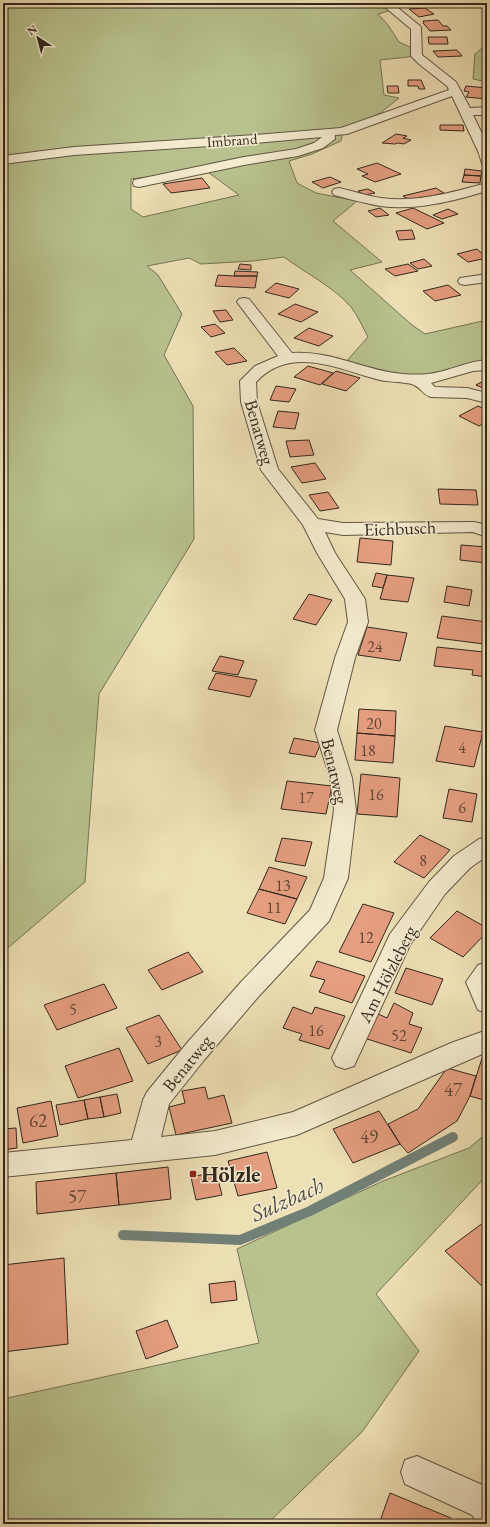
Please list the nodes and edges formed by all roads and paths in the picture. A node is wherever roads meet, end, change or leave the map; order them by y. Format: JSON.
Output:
{"nodes":[{"id":1,"x":385,"y":3,"type":"edge"},
{"id":2,"x":456,"y":91,"type":"junction"},
{"id":3,"x":487,"y":111,"type":"edge"},
{"id":4,"x":467,"y":112,"type":"junction"},
{"id":5,"x":328,"y":133,"type":"junction"},
{"id":6,"x":3,"y":160,"type":"edge"},
{"id":7,"x":487,"y":163,"type":"edge"},
{"id":8,"x":139,"y":182,"type":"dead end"},
{"id":9,"x":487,"y":187,"type":"edge"},
{"id":10,"x":339,"y":192,"type":"dead end"},
{"id":11,"x":487,"y":278,"type":"edge"},
{"id":12,"x":465,"y":281,"type":"dead end"},
{"id":13,"x":244,"y":302,"type":"dead end"},
{"id":14,"x":288,"y":358,"type":"junction"},
{"id":15,"x":487,"y":365,"type":"edge"},
{"id":16,"x":418,"y":380,"type":"junction"},
{"id":17,"x":487,"y":398,"type":"edge"},
{"id":18,"x":312,"y":524,"type":"junction"},
{"id":19,"x":487,"y":531,"type":"edge"},
{"id":20,"x":487,"y":845,"type":"edge"},
{"id":21,"x":487,"y":972,"type":"edge"},
{"id":22,"x":487,"y":1003,"type":"edge"},
{"id":23,"x":487,"y":1041,"type":"edge"},
{"id":24,"x":345,"y":1058,"type":"dead end"},
{"id":25,"x":143,"y":1150,"type":"junction"},
{"id":26,"x":3,"y":1165,"type":"edge"},
{"id":27,"x":417,"y":1472,"type":"dead end"},
{"id":28,"x":487,"y":1507,"type":"edge"}],
"edges":[{"from":1,"to":2,"type":"street"},
{"from":2,"to":4,"type":"street"},
{"from":2,"to":5,"type":"street","name":"Imbrand"},
{"from":3,"to":4,"type":"street"},
{"from":4,"to":7,"type":"street"},
{"from":5,"to":6,"type":"street","name":"Imbrand"},
{"from":5,"to":8,"type":"street"},
{"from":9,"to":10,"type":"street"},
{"from":11,"to":12,"type":"street"},
{"from":13,"to":14,"type":"street"},
{"from":14,"to":16,"type":"street","name":"Benatweg"},
{"from":14,"to":18,"type":"street","name":"Benatweg"},
{"from":15,"to":16,"type":"street"},
{"from":16,"to":17,"type":"street"},
{"from":18,"to":19,"type":"street","name":"Eichbusch"},
{"from":18,"to":25,"type":"street","name":"Benatweg"},
{"from":20,"to":24,"type":"street","name":"Am Hölzleberg"},
{"from":21,"to":22,"type":"street"},
{"from":23,"to":25,"type":"street"},
{"from":25,"to":26,"type":"street"},
{"from":27,"to":28,"type":"street"}]}
